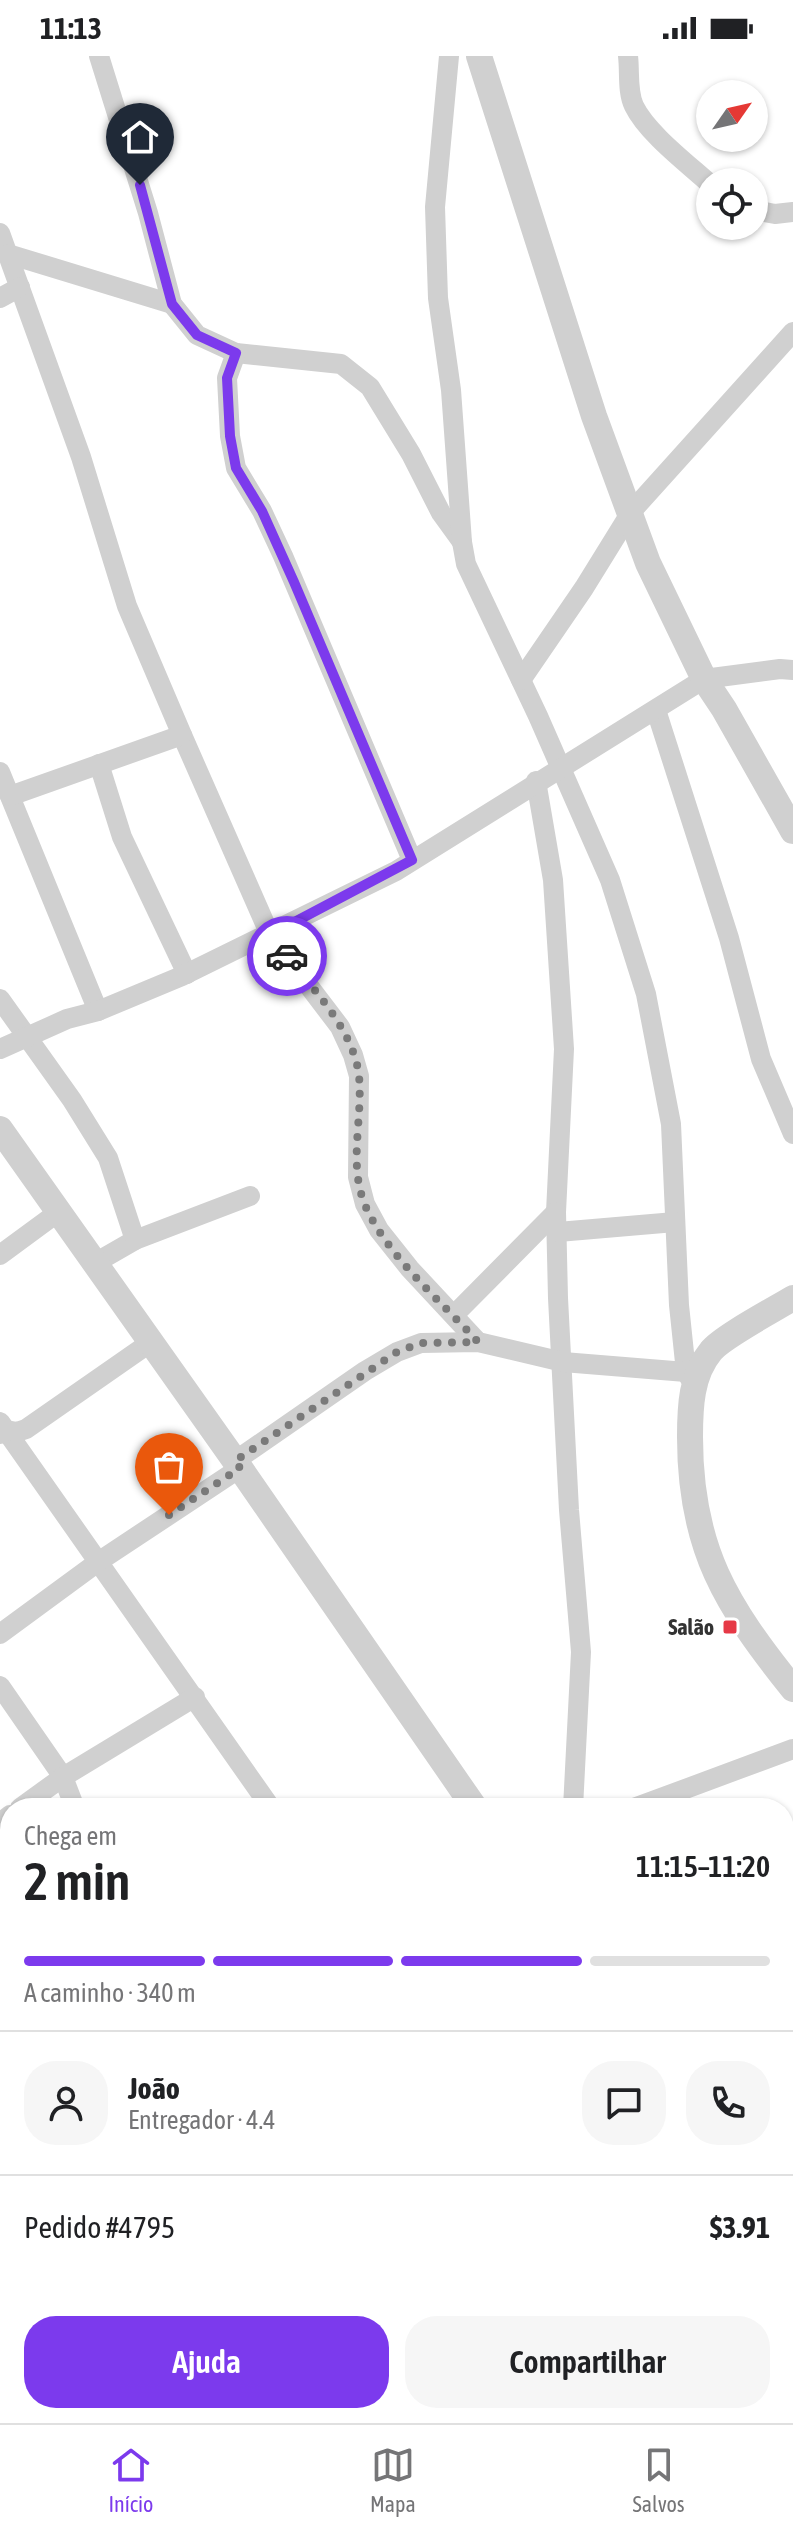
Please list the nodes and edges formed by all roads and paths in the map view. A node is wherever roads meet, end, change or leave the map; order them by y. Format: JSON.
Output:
{"nodes":[{"id":1,"x":99,"y":56,"type":"edge"},
{"id":2,"x":449,"y":56,"type":"edge"},
{"id":3,"x":479,"y":56,"type":"edge"},
{"id":4,"x":628,"y":56,"type":"edge"},
{"id":5,"x":696,"y":171,"type":"edge"},
{"id":6,"x":793,"y":212,"type":"edge"},
{"id":7,"x":768,"y":213,"type":"edge"},
{"id":8,"x":0,"y":233,"type":"edge"},
{"id":9,"x":8,"y":254,"type":"junction"},
{"id":10,"x":20,"y":287,"type":"junction"},
{"id":11,"x":0,"y":298,"type":"edge"},
{"id":12,"x":172,"y":304,"type":"junction"},
{"id":13,"x":793,"y":332,"type":"edge"},
{"id":14,"x":236,"y":353,"type":"junction"},
{"id":15,"x":631,"y":512,"type":"junction"},
{"id":16,"x":462,"y":542,"type":"junction"},
{"id":17,"x":793,"y":670,"type":"edge"},
{"id":18,"x":704,"y":679,"type":"junction"},
{"id":19,"x":521,"y":680,"type":"junction"},
{"id":20,"x":656,"y":710,"type":"junction"},
{"id":21,"x":182,"y":735,"type":"junction"},
{"id":22,"x":99,"y":764,"type":"junction"},
{"id":23,"x":561,"y":767,"type":"junction"},
{"id":24,"x":0,"y":772,"type":"edge"},
{"id":25,"x":536,"y":781,"type":"junction"},
{"id":26,"x":10,"y":796,"type":"junction"},
{"id":27,"x":793,"y":831,"type":"edge"},
{"id":28,"x":412,"y":860,"type":"junction"},
{"id":29,"x":270,"y":935,"type":"junction"},
{"id":30,"x":187,"y":974,"type":"junction"},
{"id":31,"x":0,"y":999,"type":"edge"},
{"id":32,"x":98,"y":1011,"type":"junction"},
{"id":33,"x":25,"y":1036,"type":"junction"},
{"id":34,"x":0,"y":1049,"type":"edge"},
{"id":35,"x":0,"y":1129,"type":"edge"},
{"id":36,"x":793,"y":1134,"type":"edge"},
{"id":37,"x":250,"y":1196,"type":"dead end"},
{"id":38,"x":57,"y":1213,"type":"junction"},
{"id":39,"x":557,"y":1222,"type":"junction"},
{"id":40,"x":675,"y":1222,"type":"junction"},
{"id":41,"x":135,"y":1240,"type":"junction"},
{"id":42,"x":0,"y":1255,"type":"edge"},
{"id":43,"x":95,"y":1263,"type":"junction"},
{"id":44,"x":793,"y":1298,"type":"edge"},
{"id":45,"x":454,"y":1315,"type":"junction"},
{"id":46,"x":151,"y":1342,"type":"junction"},
{"id":47,"x":478,"y":1342,"type":"junction"},
{"id":48,"x":563,"y":1362,"type":"junction"},
{"id":49,"x":690,"y":1378,"type":"junction"},
{"id":50,"x":2,"y":1429,"type":"edge"},
{"id":51,"x":238,"y":1464,"type":"junction"},
{"id":52,"x":98,"y":1562,"type":"junction"},
{"id":53,"x":0,"y":1634,"type":"edge"},
{"id":54,"x":0,"y":1686,"type":"edge"},
{"id":55,"x":793,"y":1689,"type":"edge"},
{"id":56,"x":195,"y":1697,"type":"junction"},
{"id":57,"x":793,"y":1749,"type":"edge"},
{"id":58,"x":63,"y":1777,"type":"junction"},
{"id":59,"x":34,"y":1798,"type":"edge"},
{"id":60,"x":71,"y":1798,"type":"edge"},
{"id":61,"x":264,"y":1798,"type":"edge"},
{"id":62,"x":468,"y":1798,"type":"edge"},
{"id":63,"x":574,"y":1798,"type":"edge"},
{"id":64,"x":661,"y":1798,"type":"edge"}],
"edges":[{"from":1,"to":12,"type":"street"},
{"from":2,"to":16,"type":"street"},
{"from":3,"to":15,"type":"street"},
{"from":4,"to":5,"type":"street"},
{"from":6,"to":7,"type":"street"},
{"from":8,"to":9,"type":"street"},
{"from":9,"to":10,"type":"street"},
{"from":9,"to":12,"type":"street"},
{"from":10,"to":11,"type":"street"},
{"from":10,"to":21,"type":"street"},
{"from":12,"to":14,"type":"street"},
{"from":13,"to":15,"type":"street"},
{"from":14,"to":16,"type":"street"},
{"from":14,"to":28,"type":"street"},
{"from":15,"to":18,"type":"street"},
{"from":15,"to":19,"type":"street"},
{"from":16,"to":19,"type":"street"},
{"from":17,"to":18,"type":"street"},
{"from":18,"to":20,"type":"street"},
{"from":18,"to":27,"type":"street"},
{"from":19,"to":23,"type":"street"},
{"from":20,"to":23,"type":"street"},
{"from":20,"to":36,"type":"street"},
{"from":21,"to":22,"type":"street"},
{"from":21,"to":29,"type":"street"},
{"from":22,"to":26,"type":"street"},
{"from":22,"to":30,"type":"street"},
{"from":23,"to":25,"type":"street"},
{"from":23,"to":40,"type":"street"},
{"from":24,"to":26,"type":"street"},
{"from":25,"to":28,"type":"street"},
{"from":25,"to":39,"type":"street"},
{"from":26,"to":32,"type":"street"},
{"from":28,"to":29,"type":"street"},
{"from":29,"to":30,"type":"street"},
{"from":29,"to":45,"type":"street"},
{"from":30,"to":32,"type":"street"},
{"from":31,"to":33,"type":"street"},
{"from":32,"to":33,"type":"street"},
{"from":33,"to":34,"type":"street"},
{"from":33,"to":41,"type":"street"},
{"from":35,"to":38,"type":"street"},
{"from":37,"to":41,"type":"street"},
{"from":38,"to":42,"type":"street"},
{"from":38,"to":43,"type":"street"},
{"from":39,"to":40,"type":"street"},
{"from":39,"to":45,"type":"street"},
{"from":39,"to":48,"type":"street"},
{"from":40,"to":49,"type":"street"},
{"from":41,"to":43,"type":"street"},
{"from":43,"to":46,"type":"street"},
{"from":44,"to":49,"type":"street"},
{"from":45,"to":47,"type":"street"},
{"from":46,"to":50,"type":"street"},
{"from":46,"to":51,"type":"street"},
{"from":47,"to":48,"type":"street"},
{"from":47,"to":51,"type":"street"},
{"from":48,"to":49,"type":"street"},
{"from":48,"to":63,"type":"street"},
{"from":49,"to":55,"type":"street"},
{"from":50,"to":52,"type":"street"},
{"from":51,"to":52,"type":"street"},
{"from":51,"to":62,"type":"street"},
{"from":52,"to":53,"type":"street"},
{"from":52,"to":56,"type":"street"},
{"from":54,"to":58,"type":"street"},
{"from":56,"to":58,"type":"street"},
{"from":56,"to":61,"type":"street"},
{"from":57,"to":64,"type":"street"},
{"from":58,"to":59,"type":"street"},
{"from":58,"to":60,"type":"street"}]}
